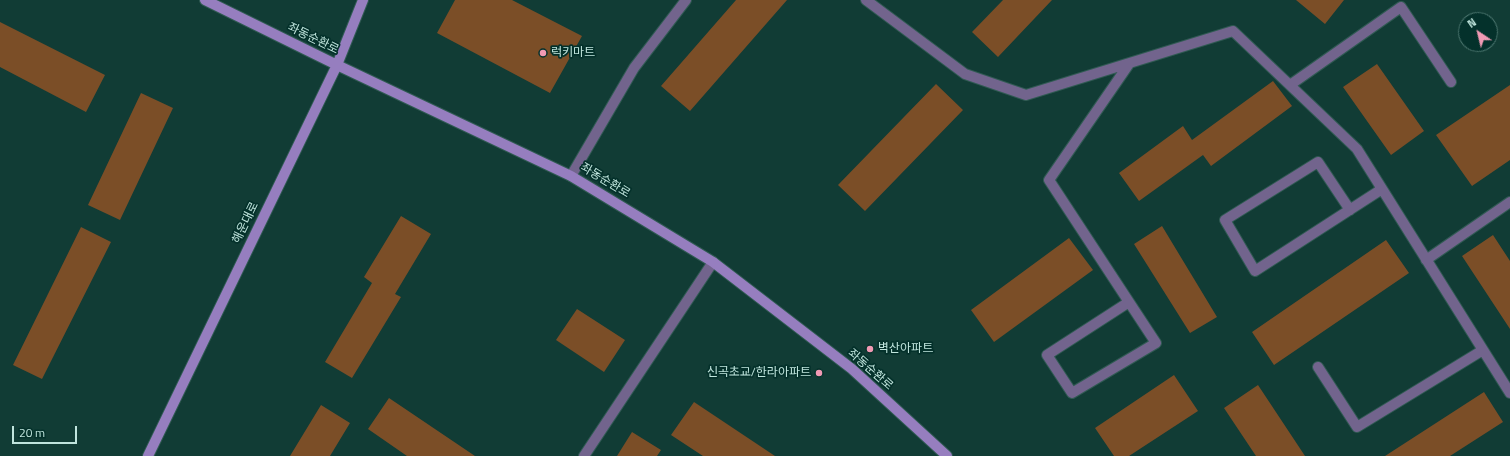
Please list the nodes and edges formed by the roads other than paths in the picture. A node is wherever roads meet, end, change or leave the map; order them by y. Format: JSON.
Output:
{"nodes":[{"id":1,"x":205,"y":0,"type":"edge"},
{"id":2,"x":363,"y":0,"type":"edge"},
{"id":3,"x":686,"y":0,"type":"edge"},
{"id":4,"x":866,"y":0,"type":"edge"},
{"id":5,"x":1129,"y":64,"type":"junction"},
{"id":6,"x":337,"y":65,"type":"junction"},
{"id":7,"x":1451,"y":82,"type":"dead end"},
{"id":8,"x":1290,"y":85,"type":"junction"},
{"id":9,"x":571,"y":176,"type":"junction"},
{"id":10,"x":1382,"y":189,"type":"junction"},
{"id":11,"x":1510,"y":202,"type":"edge"},
{"id":12,"x":1350,"y":210,"type":"junction"},
{"id":13,"x":1426,"y":260,"type":"junction"},
{"id":14,"x":713,"y":262,"type":"junction"},
{"id":15,"x":1129,"y":302,"type":"junction"},
{"id":16,"x":1483,"y":350,"type":"junction"},
{"id":17,"x":1318,"y":367,"type":"dead end"},
{"id":18,"x":1510,"y":393,"type":"edge"},
{"id":19,"x":148,"y":456,"type":"edge"},
{"id":20,"x":584,"y":456,"type":"edge"},
{"id":21,"x":947,"y":456,"type":"edge"}],
"edges":[{"from":1,"to":6,"type":"street","name":"좌동순환로"},
{"from":2,"to":6,"type":"street","name":"해운대로"},
{"from":3,"to":9,"type":"lane"},
{"from":4,"to":5,"type":"lane"},
{"from":5,"to":8,"type":"lane"},
{"from":5,"to":15,"type":"lane"},
{"from":6,"to":9,"type":"street","name":"좌동순환로"},
{"from":6,"to":19,"type":"street","name":"해운대로"},
{"from":7,"to":8,"type":"lane"},
{"from":8,"to":10,"type":"lane"},
{"from":9,"to":14,"type":"street","name":"좌동순환로"},
{"from":10,"to":12,"type":"lane"},
{"from":10,"to":13,"type":"lane"},
{"from":11,"to":13,"type":"lane"},
{"from":12,"to":12,"type":"lane"},
{"from":13,"to":16,"type":"lane"},
{"from":14,"to":20,"type":"lane"},
{"from":14,"to":21,"type":"street","name":"좌동순환로"},
{"from":15,"to":15,"type":"lane"},
{"from":16,"to":17,"type":"lane"},
{"from":16,"to":18,"type":"lane"}]}
